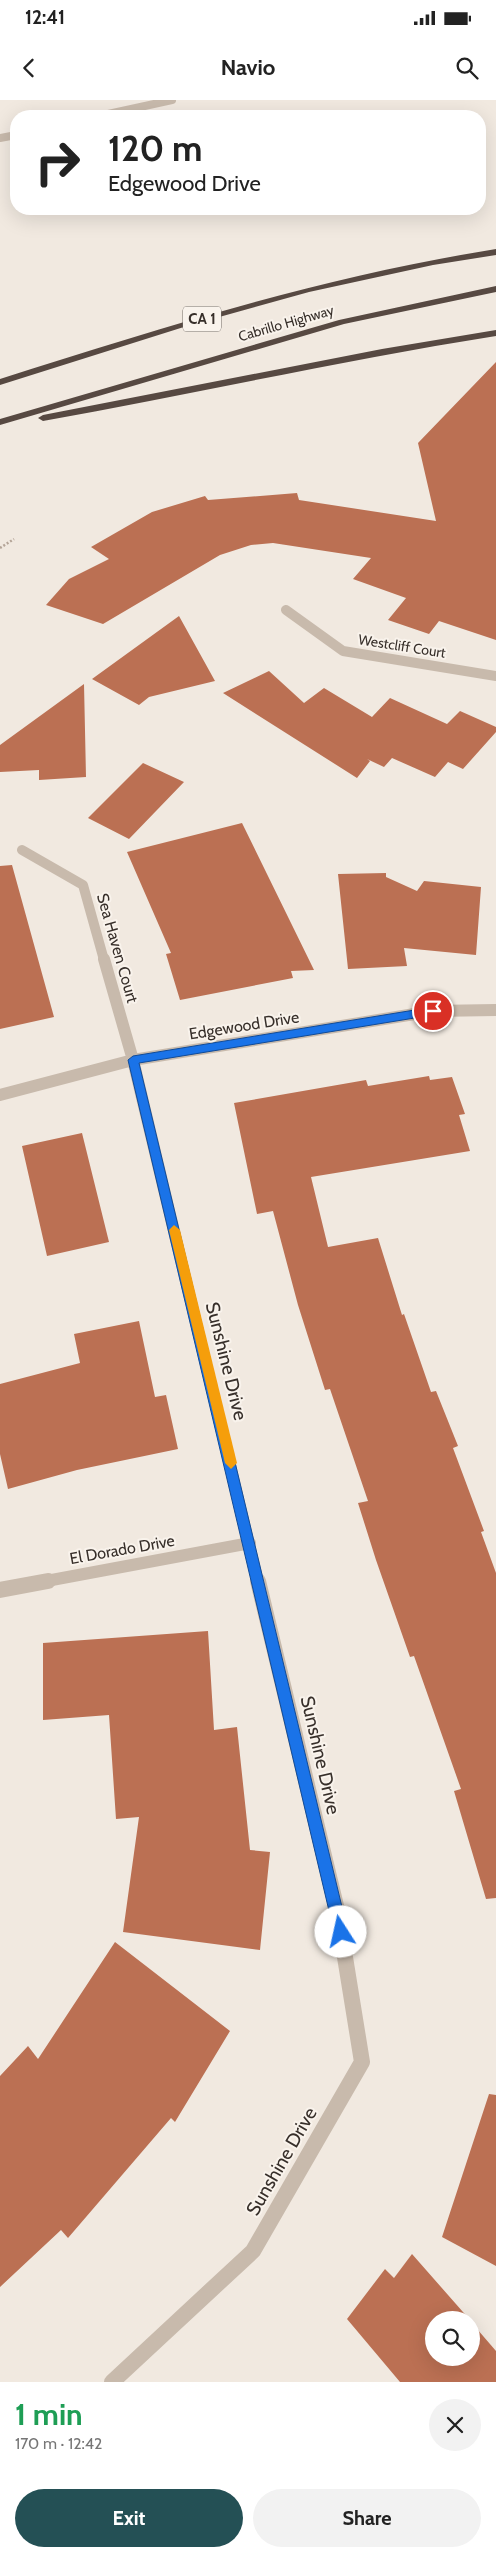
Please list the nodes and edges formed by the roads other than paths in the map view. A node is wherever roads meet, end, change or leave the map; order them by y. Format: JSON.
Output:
{"nodes":[{"id":1,"x":172,"y":100,"type":"edge"},
{"id":2,"x":126,"y":110,"type":"edge"},
{"id":3,"x":496,"y":247,"type":"edge"},
{"id":4,"x":496,"y":252,"type":"edge"},
{"id":5,"x":407,"y":267,"type":"junction"},
{"id":6,"x":496,"y":289,"type":"edge"},
{"id":7,"x":496,"y":333,"type":"edge"},
{"id":8,"x":0,"y":382,"type":"edge"},
{"id":9,"x":0,"y":424,"type":"edge"},
{"id":10,"x":286,"y":610,"type":"dead end"},
{"id":11,"x":496,"y":676,"type":"edge"},
{"id":12,"x":22,"y":850,"type":"dead end"},
{"id":13,"x":496,"y":1010,"type":"edge"},
{"id":14,"x":133,"y":1060,"type":"junction"},
{"id":15,"x":0,"y":1095,"type":"edge"},
{"id":16,"x":250,"y":1543,"type":"junction"},
{"id":17,"x":0,"y":1590,"type":"edge"},
{"id":18,"x":112,"y":2382,"type":"edge"}],
"edges":[{"from":1,"to":2,"type":"street"},
{"from":3,"to":5,"type":"highway"},
{"from":4,"to":5,"type":"highway","name":"Cabrillo Highway","number":"CA 1"},
{"from":5,"to":8,"type":"highway","name":"Cabrillo Highway","number":"CA 1"},
{"from":6,"to":9,"type":"highway","name":"Cabrillo Highway","number":"CA 1"},
{"from":7,"to":9,"type":"highway"},
{"from":10,"to":11,"type":"street","name":"Westcliff Court"},
{"from":12,"to":14,"type":"street","name":"Sea Haven Court"},
{"from":13,"to":14,"type":"street","name":"Edgewood Drive"},
{"from":14,"to":15,"type":"street","name":"Edgewood Drive"},
{"from":14,"to":16,"type":"street","name":"Sunshine Drive"},
{"from":16,"to":17,"type":"street","name":"El Dorado Drive"},
{"from":16,"to":18,"type":"street","name":"Sunshine Drive"}]}
